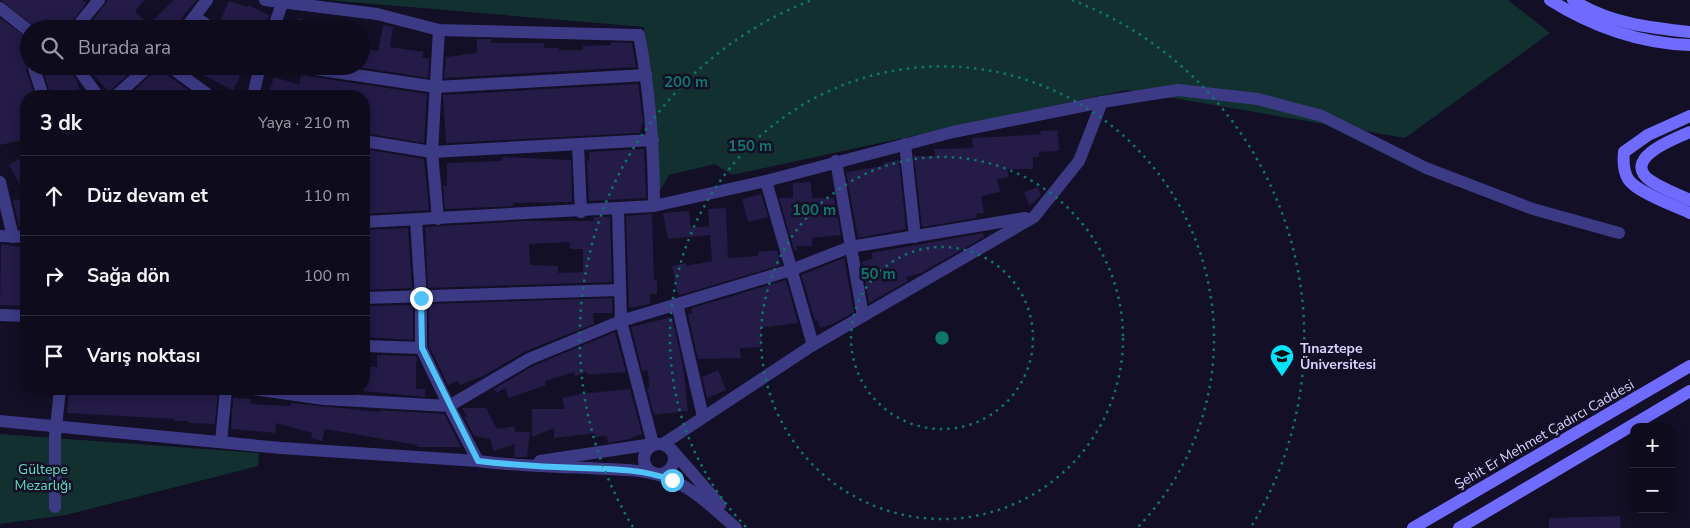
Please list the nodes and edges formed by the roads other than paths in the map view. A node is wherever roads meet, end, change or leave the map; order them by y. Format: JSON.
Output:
{"nodes":[{"id":1,"x":207,"y":0,"type":"edge"},
{"id":2,"x":265,"y":0,"type":"edge"},
{"id":3,"x":1550,"y":0,"type":"edge"},
{"id":4,"x":1573,"y":0,"type":"edge"},
{"id":5,"x":283,"y":1,"type":"edge"},
{"id":6,"x":94,"y":2,"type":"edge"},
{"id":7,"x":0,"y":8,"type":"edge"},
{"id":8,"x":195,"y":17,"type":"junction"},
{"id":9,"x":81,"y":20,"type":"edge"},
{"id":10,"x":192,"y":20,"type":"edge"},
{"id":11,"x":200,"y":20,"type":"edge"},
{"id":12,"x":276,"y":20,"type":"edge"},
{"id":13,"x":20,"y":24,"type":"edge"},
{"id":14,"x":439,"y":30,"type":"junction"},
{"id":15,"x":1690,"y":32,"type":"edge"},
{"id":16,"x":1690,"y":45,"type":"edge"},
{"id":17,"x":36,"y":75,"type":"edge"},
{"id":18,"x":83,"y":75,"type":"edge"},
{"id":19,"x":139,"y":75,"type":"edge"},
{"id":20,"x":181,"y":75,"type":"edge"},
{"id":21,"x":258,"y":75,"type":"edge"},
{"id":22,"x":358,"y":75,"type":"edge"},
{"id":23,"x":646,"y":75,"type":"junction"},
{"id":24,"x":436,"y":86,"type":"junction"},
{"id":25,"x":41,"y":90,"type":"edge"},
{"id":26,"x":94,"y":90,"type":"edge"},
{"id":27,"x":123,"y":90,"type":"edge"},
{"id":28,"x":202,"y":90,"type":"edge"},
{"id":29,"x":254,"y":90,"type":"edge"},
{"id":30,"x":1102,"y":102,"type":"junction"},
{"id":31,"x":1690,"y":116,"type":"edge"},
{"id":32,"x":1690,"y":132,"type":"edge"},
{"id":33,"x":653,"y":140,"type":"junction"},
{"id":34,"x":370,"y":142,"type":"edge"},
{"id":35,"x":905,"y":144,"type":"junction"},
{"id":36,"x":578,"y":145,"type":"junction"},
{"id":37,"x":432,"y":152,"type":"junction"},
{"id":38,"x":836,"y":161,"type":"junction"},
{"id":39,"x":766,"y":181,"type":"junction"},
{"id":40,"x":0,"y":182,"type":"edge"},
{"id":41,"x":1690,"y":200,"type":"edge"},
{"id":42,"x":654,"y":206,"type":"junction"},
{"id":43,"x":618,"y":210,"type":"junction"},
{"id":44,"x":581,"y":212,"type":"junction"},
{"id":45,"x":1690,"y":213,"type":"edge"},
{"id":46,"x":1034,"y":217,"type":"junction"},
{"id":47,"x":438,"y":219,"type":"junction"},
{"id":48,"x":416,"y":220,"type":"junction"},
{"id":49,"x":370,"y":222,"type":"edge"},
{"id":50,"x":1620,"y":233,"type":"dead end"},
{"id":51,"x":0,"y":236,"type":"edge"},
{"id":52,"x":20,"y":237,"type":"edge"},
{"id":53,"x":915,"y":237,"type":"junction"},
{"id":54,"x":850,"y":247,"type":"junction"},
{"id":55,"x":792,"y":270,"type":"junction"},
{"id":56,"x":619,"y":290,"type":"junction"},
{"id":57,"x":370,"y":298,"type":"edge"},
{"id":58,"x":421,"y":298,"type":"junction"},
{"id":59,"x":677,"y":304,"type":"junction"},
{"id":60,"x":0,"y":315,"type":"edge"},
{"id":61,"x":20,"y":316,"type":"edge"},
{"id":62,"x":863,"y":316,"type":"junction"},
{"id":63,"x":621,"y":321,"type":"junction"},
{"id":64,"x":813,"y":345,"type":"junction"},
{"id":65,"x":370,"y":346,"type":"edge"},
{"id":66,"x":422,"y":348,"type":"junction"},
{"id":67,"x":1690,"y":366,"type":"edge"},
{"id":68,"x":1690,"y":391,"type":"edge"},
{"id":69,"x":59,"y":395,"type":"edge"},
{"id":70,"x":225,"y":395,"type":"edge"},
{"id":71,"x":291,"y":395,"type":"edge"},
{"id":72,"x":450,"y":406,"type":"junction"},
{"id":73,"x":702,"y":417,"type":"junction"},
{"id":74,"x":0,"y":421,"type":"edge"},
{"id":75,"x":56,"y":425,"type":"junction"},
{"id":76,"x":221,"y":442,"type":"junction"},
{"id":77,"x":663,"y":446,"type":"junction"},
{"id":78,"x":478,"y":461,"type":"junction"},
{"id":79,"x":510,"y":465,"type":"junction"},
{"id":80,"x":655,"y":474,"type":"junction"},
{"id":81,"x":54,"y":508,"type":"dead end"},
{"id":82,"x":738,"y":528,"type":"edge"},
{"id":83,"x":1413,"y":528,"type":"edge"},
{"id":84,"x":1459,"y":528,"type":"edge"}],
"edges":[{"from":1,"to":8,"type":"street"},
{"from":2,"to":5,"type":"street"},
{"from":3,"to":16,"type":"main road"},
{"from":4,"to":15,"type":"main road"},
{"from":5,"to":12,"type":"street"},
{"from":5,"to":14,"type":"street"},
{"from":6,"to":9,"type":"street"},
{"from":7,"to":13,"type":"street"},
{"from":8,"to":10,"type":"street"},
{"from":8,"to":11,"type":"street"},
{"from":14,"to":23,"type":"street"},
{"from":14,"to":24,"type":"street"},
{"from":17,"to":25,"type":"street"},
{"from":18,"to":26,"type":"street"},
{"from":19,"to":27,"type":"street"},
{"from":20,"to":28,"type":"street"},
{"from":21,"to":29,"type":"street"},
{"from":22,"to":24,"type":"street"},
{"from":23,"to":24,"type":"street"},
{"from":23,"to":33,"type":"street"},
{"from":24,"to":37,"type":"street"},
{"from":30,"to":35,"type":"street"},
{"from":30,"to":46,"type":"street"},
{"from":30,"to":50,"type":"street"},
{"from":31,"to":45,"type":"main road"},
{"from":32,"to":41,"type":"main road"},
{"from":33,"to":36,"type":"street"},
{"from":33,"to":42,"type":"street"},
{"from":34,"to":37,"type":"street"},
{"from":35,"to":38,"type":"street"},
{"from":35,"to":53,"type":"street"},
{"from":36,"to":37,"type":"street"},
{"from":36,"to":44,"type":"street"},
{"from":37,"to":47,"type":"street"},
{"from":38,"to":39,"type":"street"},
{"from":38,"to":54,"type":"street"},
{"from":39,"to":42,"type":"street"},
{"from":39,"to":55,"type":"street"},
{"from":40,"to":52,"type":"street"},
{"from":42,"to":43,"type":"street"},
{"from":43,"to":44,"type":"street"},
{"from":43,"to":56,"type":"street"},
{"from":44,"to":47,"type":"street"},
{"from":46,"to":53,"type":"street"},
{"from":46,"to":62,"type":"street"},
{"from":47,"to":48,"type":"street"},
{"from":48,"to":49,"type":"street"},
{"from":48,"to":58,"type":"street"},
{"from":51,"to":52,"type":"street"},
{"from":53,"to":54,"type":"street"},
{"from":54,"to":55,"type":"street"},
{"from":54,"to":62,"type":"street"},
{"from":55,"to":59,"type":"street"},
{"from":55,"to":64,"type":"street"},
{"from":56,"to":58,"type":"street"},
{"from":56,"to":63,"type":"street"},
{"from":57,"to":58,"type":"street"},
{"from":58,"to":66,"type":"street"},
{"from":59,"to":63,"type":"street"},
{"from":59,"to":73,"type":"street"},
{"from":60,"to":61,"type":"street"},
{"from":62,"to":64,"type":"street"},
{"from":63,"to":72,"type":"street"},
{"from":63,"to":77,"type":"street"},
{"from":64,"to":73,"type":"street"},
{"from":65,"to":66,"type":"street"},
{"from":66,"to":72,"type":"street"},
{"from":67,"to":83,"type":"main road","name":"Şehit Er Mehmet Çadırcı Caddesi"},
{"from":68,"to":84,"type":"main road"},
{"from":69,"to":75,"type":"street"},
{"from":70,"to":76,"type":"street"},
{"from":71,"to":72,"type":"street"},
{"from":72,"to":78,"type":"street"},
{"from":73,"to":77,"type":"street"},
{"from":74,"to":75,"type":"street"},
{"from":75,"to":76,"type":"street"},
{"from":75,"to":81,"type":"street"},
{"from":76,"to":78,"type":"street"},
{"from":77,"to":79,"type":"street"},
{"from":77,"to":80,"type":"street"},
{"from":77,"to":80,"type":"street"},
{"from":77,"to":82,"type":"street"},
{"from":78,"to":79,"type":"street"},
{"from":79,"to":80,"type":"street"},
{"from":80,"to":82,"type":"street"}]}
